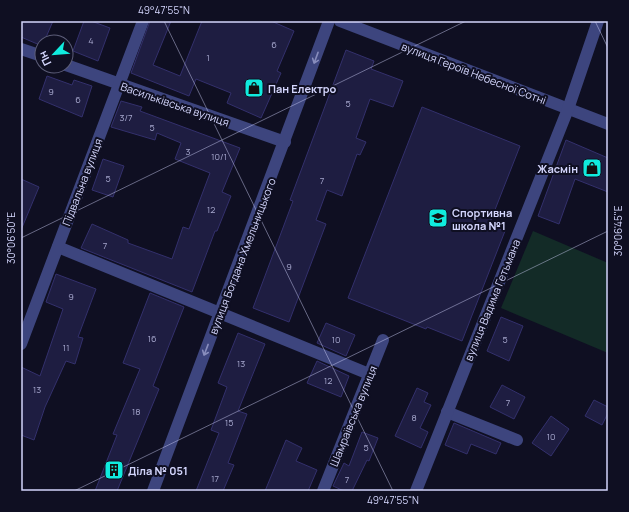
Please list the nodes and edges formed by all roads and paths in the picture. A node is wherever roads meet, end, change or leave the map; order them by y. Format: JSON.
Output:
{"nodes":[{"id":1,"x":143,"y":21,"type":"edge"},
{"id":2,"x":329,"y":21,"type":"edge"},
{"id":3,"x":340,"y":21,"type":"edge"},
{"id":4,"x":598,"y":21,"type":"edge"},
{"id":5,"x":21,"y":49,"type":"edge"},
{"id":6,"x":34,"y":53,"type":"edge"},
{"id":7,"x":74,"y":68,"type":"edge"},
{"id":8,"x":119,"y":84,"type":"junction"},
{"id":9,"x":568,"y":109,"type":"junction"},
{"id":10,"x":608,"y":124,"type":"edge"},
{"id":11,"x":285,"y":142,"type":"junction"},
{"id":12,"x":58,"y":247,"type":"junction"},
{"id":13,"x":220,"y":313,"type":"junction"},
{"id":14,"x":383,"y":340,"type":"dead end"},
{"id":15,"x":21,"y":344,"type":"edge"},
{"id":16,"x":369,"y":374,"type":"junction"},
{"id":17,"x":447,"y":412,"type":"junction"},
{"id":18,"x":517,"y":440,"type":"dead end"},
{"id":19,"x":153,"y":491,"type":"edge"},
{"id":20,"x":323,"y":491,"type":"edge"},
{"id":21,"x":416,"y":491,"type":"edge"}],
"edges":[{"from":1,"to":8,"type":"street","name":"Підвальна вулиця"},
{"from":2,"to":11,"type":"street","name":"вулиця Богдана Хмельницького","one_way":true},
{"from":3,"to":9,"type":"street","name":"вулиця Героїв Небесної Сотні"},
{"from":4,"to":9,"type":"street","name":"вулиця Вадима Гетьмана"},
{"from":5,"to":6,"type":"street"},
{"from":7,"to":8,"type":"street","name":"Васильківська вулиця"},
{"from":8,"to":11,"type":"street","name":"Васильківська вулиця"},
{"from":8,"to":12,"type":"street","name":"Підвальна вулиця"},
{"from":9,"to":10,"type":"street","name":"вулиця Героїв Небесної Сотні"},
{"from":9,"to":17,"type":"street","name":"вулиця Вадима Гетьмана"},
{"from":11,"to":13,"type":"street","name":"вулиця Богдана Хмельницького"},
{"from":12,"to":13,"type":"street"},
{"from":12,"to":15,"type":"street","name":"Підвальна вулиця"},
{"from":13,"to":16,"type":"street"},
{"from":13,"to":19,"type":"street","name":"вулиця Богдана Хмельницького","one_way":true},
{"from":14,"to":16,"type":"street","name":"Шамраївська вулиця"},
{"from":16,"to":20,"type":"street","name":"Шамраївська вулиця"},
{"from":17,"to":18,"type":"street"},
{"from":17,"to":21,"type":"street","name":"вулиця Вадима Гетьмана"}]}
